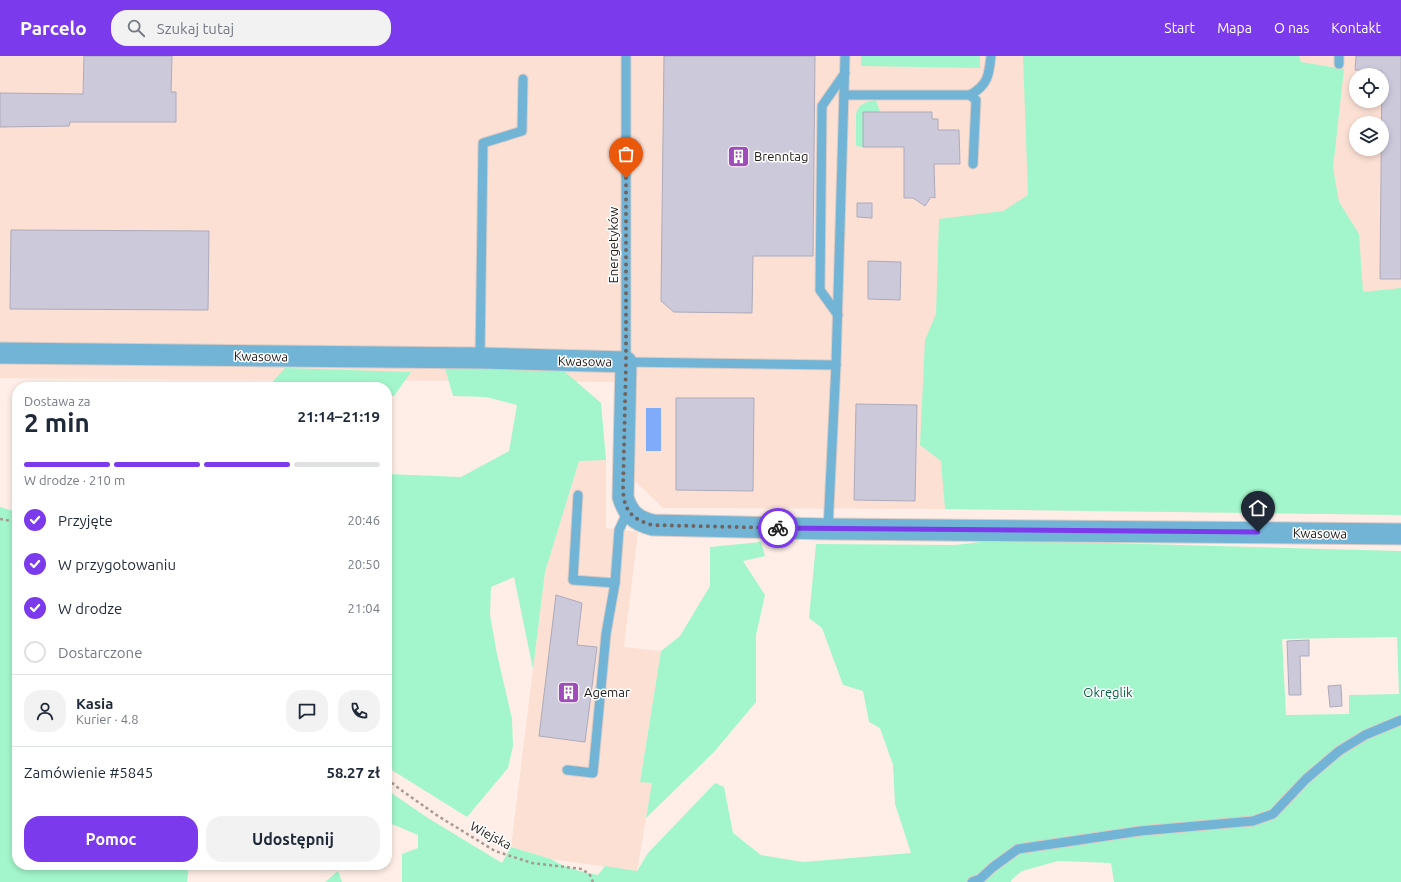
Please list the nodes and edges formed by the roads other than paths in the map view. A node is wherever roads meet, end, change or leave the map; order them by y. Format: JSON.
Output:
{"nodes":[{"id":1,"x":626,"y":56,"type":"edge"},
{"id":2,"x":845,"y":56,"type":"edge"},
{"id":3,"x":991,"y":56,"type":"edge"},
{"id":4,"x":845,"y":73,"type":"junction"},
{"id":5,"x":523,"y":79,"type":"dead end"},
{"id":6,"x":844,"y":95,"type":"junction"},
{"id":7,"x":970,"y":95,"type":"junction"},
{"id":8,"x":973,"y":164,"type":"dead end"},
{"id":9,"x":838,"y":315,"type":"junction"},
{"id":10,"x":0,"y":353,"type":"edge"},
{"id":11,"x":480,"y":358,"type":"junction"},
{"id":12,"x":626,"y":362,"type":"junction"},
{"id":13,"x":836,"y":365,"type":"junction"},
{"id":14,"x":578,"y":495,"type":"dead end"},
{"id":15,"x":628,"y":511,"type":"junction"},
{"id":16,"x":828,"y":528,"type":"junction"},
{"id":17,"x":1401,"y":534,"type":"edge"},
{"id":18,"x":615,"y":583,"type":"junction"},
{"id":19,"x":1401,"y":720,"type":"edge"},
{"id":20,"x":567,"y":770,"type":"dead end"},
{"id":21,"x":972,"y":882,"type":"edge"}],
"edges":[{"from":1,"to":12,"type":"lane","name":"Energetyków"},
{"from":2,"to":4,"type":"lane"},
{"from":3,"to":7,"type":"lane"},
{"from":4,"to":6,"type":"lane"},
{"from":4,"to":9,"type":"lane"},
{"from":5,"to":11,"type":"lane"},
{"from":6,"to":7,"type":"lane"},
{"from":6,"to":9,"type":"lane"},
{"from":7,"to":8,"type":"lane"},
{"from":9,"to":13,"type":"lane"},
{"from":10,"to":11,"type":"street","name":"Kwasowa"},
{"from":11,"to":12,"type":"street","name":"Kwasowa"},
{"from":12,"to":13,"type":"lane"},
{"from":12,"to":15,"type":"street","name":"Kwasowa"},
{"from":13,"to":16,"type":"lane"},
{"from":14,"to":18,"type":"lane"},
{"from":15,"to":16,"type":"street","name":"Kwasowa"},
{"from":15,"to":18,"type":"lane"},
{"from":16,"to":17,"type":"street","name":"Kwasowa"},
{"from":18,"to":20,"type":"lane"},
{"from":19,"to":21,"type":"lane"}]}
